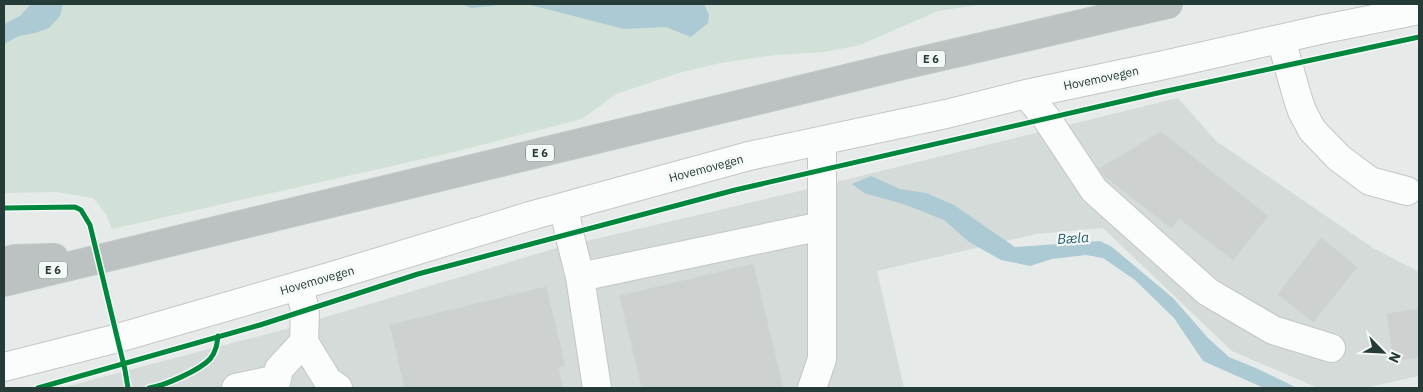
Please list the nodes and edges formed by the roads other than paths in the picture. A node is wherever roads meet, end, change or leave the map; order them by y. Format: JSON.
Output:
{"nodes":[{"id":1,"x":1168,"y":4,"type":"edge"},
{"id":2,"x":1419,"y":10,"type":"edge"},
{"id":3,"x":1281,"y":39,"type":"junction"},
{"id":4,"x":1026,"y":94,"type":"junction"},
{"id":5,"x":822,"y":141,"type":"junction"},
{"id":6,"x":386,"y":190,"type":"junction"},
{"id":7,"x":1407,"y":191,"type":"dead end"},
{"id":8,"x":564,"y":207,"type":"junction"},
{"id":9,"x":822,"y":226,"type":"junction"},
{"id":10,"x":103,"y":258,"type":"junction"},
{"id":11,"x":4,"y":262,"type":"edge"},
{"id":12,"x":580,"y":277,"type":"junction"},
{"id":13,"x":4,"y":282,"type":"edge"},
{"id":14,"x":299,"y":286,"type":"junction"},
{"id":15,"x":4,"y":299,"type":"edge"},
{"id":16,"x":304,"y":342,"type":"junction"},
{"id":17,"x":1331,"y":348,"type":"dead end"},
{"id":18,"x":4,"y":366,"type":"edge"},
{"id":19,"x":276,"y":384,"type":"edge"},
{"id":20,"x":236,"y":388,"type":"edge"},
{"id":21,"x":338,"y":388,"type":"edge"},
{"id":22,"x":597,"y":388,"type":"edge"},
{"id":23,"x":812,"y":388,"type":"edge"}],
"edges":[{"from":1,"to":6,"type":"highway","number":"E 6"},
{"from":2,"to":3,"type":"street","name":"Hovemovegen"},
{"from":3,"to":4,"type":"street","name":"Hovemovegen"},
{"from":3,"to":7,"type":"street"},
{"from":4,"to":5,"type":"street","name":"Hovemovegen"},
{"from":4,"to":17,"type":"street"},
{"from":5,"to":8,"type":"street","name":"Hovemovegen"},
{"from":5,"to":9,"type":"street"},
{"from":6,"to":10,"type":"highway","number":"E 6"},
{"from":6,"to":15,"type":"highway"},
{"from":8,"to":12,"type":"street"},
{"from":8,"to":14,"type":"street","name":"Hovemovegen"},
{"from":9,"to":12,"type":"street"},
{"from":9,"to":23,"type":"street"},
{"from":10,"to":11,"type":"highway"},
{"from":10,"to":13,"type":"highway","number":"E 6"},
{"from":12,"to":22,"type":"street"},
{"from":14,"to":16,"type":"street"},
{"from":14,"to":18,"type":"street","name":"Hovemovegen"},
{"from":16,"to":19,"type":"street"},
{"from":16,"to":21,"type":"street"},
{"from":19,"to":20,"type":"street"}]}
